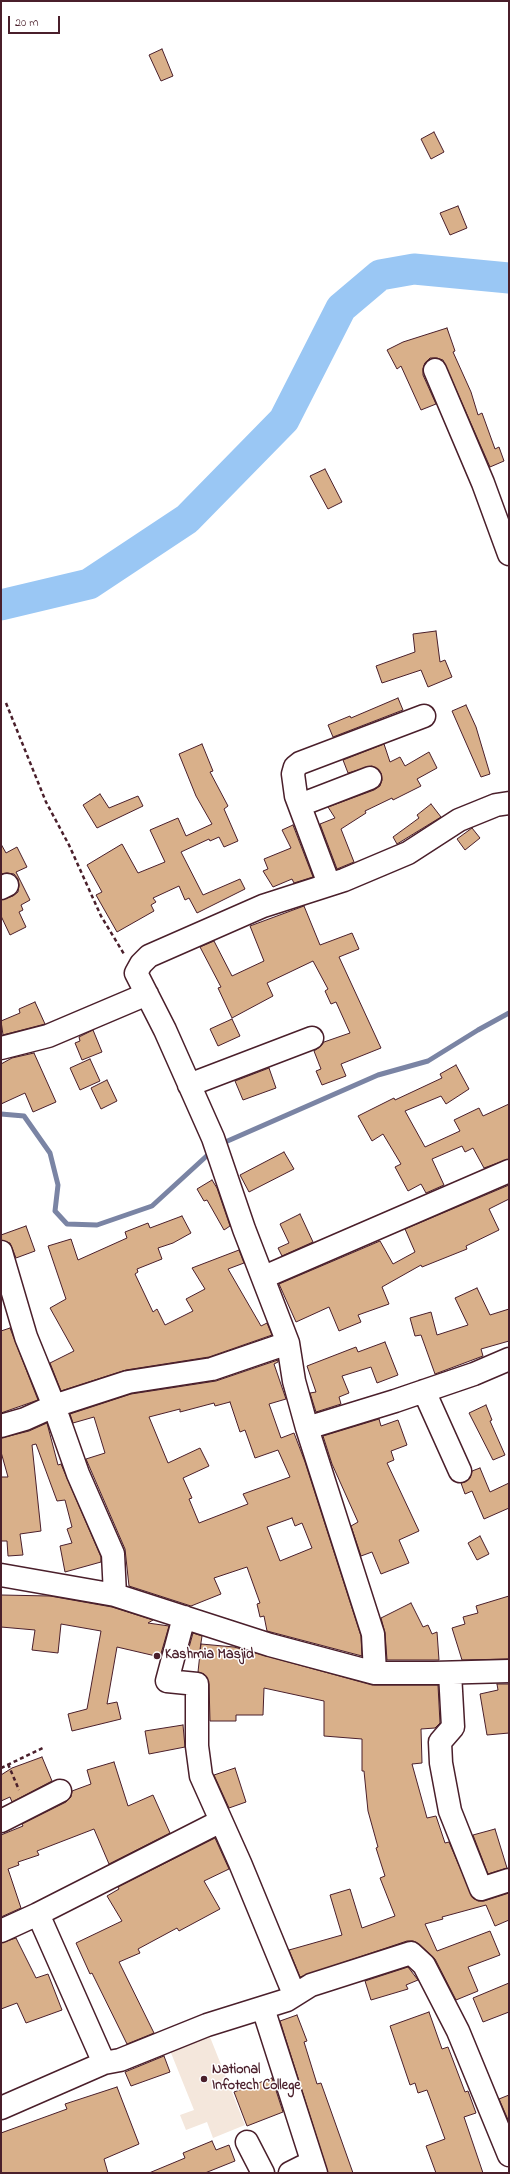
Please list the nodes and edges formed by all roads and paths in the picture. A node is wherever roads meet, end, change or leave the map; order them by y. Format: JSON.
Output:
{"nodes":[{"id":1,"x":435,"y":370,"type":"dead end"},
{"id":2,"x":509,"y":554,"type":"edge"},
{"id":3,"x":6,"y":703,"type":"dead end"},
{"id":4,"x":424,"y":716,"type":"dead end"},
{"id":5,"x":370,"y":778,"type":"dead end"},
{"id":6,"x":509,"y":802,"type":"edge"},
{"id":7,"x":300,"y":805,"type":"junction"},
{"id":8,"x":329,"y":884,"type":"junction"},
{"id":9,"x":136,"y":973,"type":"junction"},
{"id":10,"x":147,"y":994,"type":"junction"},
{"id":11,"x":312,"y":1038,"type":"dead end"},
{"id":12,"x":1,"y":1048,"type":"edge"},
{"id":13,"x":189,"y":1084,"type":"junction"},
{"id":14,"x":509,"y":1172,"type":"edge"},
{"id":15,"x":1,"y":1252,"type":"edge"},
{"id":16,"x":264,"y":1278,"type":"junction"},
{"id":17,"x":288,"y":1343,"type":"junction"},
{"id":18,"x":509,"y":1359,"type":"edge"},
{"id":19,"x":424,"y":1391,"type":"junction"},
{"id":20,"x":54,"y":1406,"type":"junction"},
{"id":21,"x":1,"y":1426,"type":"edge"},
{"id":22,"x":307,"y":1428,"type":"junction"},
{"id":23,"x":460,"y":1471,"type":"dead end"},
{"id":24,"x":1,"y":1574,"type":"edge"},
{"id":25,"x":115,"y":1595,"type":"junction"},
{"id":26,"x":184,"y":1617,"type":"junction"},
{"id":27,"x":509,"y":1671,"type":"edge"},
{"id":28,"x":374,"y":1673,"type":"junction"},
{"id":29,"x":450,"y":1673,"type":"junction"},
{"id":30,"x":43,"y":1748,"type":"dead end"},
{"id":31,"x":8,"y":1764,"type":"junction"},
{"id":32,"x":1,"y":1768,"type":"edge"},
{"id":33,"x":60,"y":1791,"type":"dead end"},
{"id":34,"x":26,"y":1808,"type":"junction"},
{"id":35,"x":1,"y":1821,"type":"edge"},
{"id":36,"x":221,"y":1821,"type":"junction"},
{"id":37,"x":509,"y":1880,"type":"edge"},
{"id":38,"x":38,"y":1914,"type":"junction"},
{"id":39,"x":1,"y":1931,"type":"edge"},
{"id":40,"x":294,"y":1994,"type":"junction"},
{"id":41,"x":263,"y":2008,"type":"junction"},
{"id":42,"x":104,"y":2064,"type":"junction"},
{"id":43,"x":1,"y":2108,"type":"edge"},
{"id":44,"x":247,"y":2142,"type":"dead end"},
{"id":45,"x":509,"y":2155,"type":"edge"},
{"id":46,"x":314,"y":2168,"type":"edge"},
{"id":47,"x":264,"y":2173,"type":"edge"},
{"id":48,"x":290,"y":2173,"type":"edge"}],
"edges":[{"from":1,"to":2,"type":"street"},
{"from":3,"to":9,"type":"path"},
{"from":4,"to":7,"type":"street"},
{"from":5,"to":7,"type":"street"},
{"from":6,"to":8,"type":"street"},
{"from":7,"to":8,"type":"street"},
{"from":8,"to":9,"type":"street"},
{"from":9,"to":10,"type":"street"},
{"from":10,"to":12,"type":"street"},
{"from":10,"to":13,"type":"street"},
{"from":11,"to":13,"type":"street"},
{"from":13,"to":16,"type":"street"},
{"from":14,"to":16,"type":"street"},
{"from":15,"to":20,"type":"street"},
{"from":16,"to":17,"type":"street"},
{"from":17,"to":20,"type":"street"},
{"from":17,"to":22,"type":"street"},
{"from":18,"to":19,"type":"street"},
{"from":19,"to":22,"type":"street"},
{"from":19,"to":23,"type":"street"},
{"from":20,"to":21,"type":"street"},
{"from":20,"to":25,"type":"street"},
{"from":22,"to":28,"type":"street"},
{"from":24,"to":25,"type":"street"},
{"from":25,"to":26,"type":"street"},
{"from":26,"to":28,"type":"street"},
{"from":26,"to":36,"type":"street"},
{"from":27,"to":29,"type":"street"},
{"from":28,"to":29,"type":"street"},
{"from":29,"to":37,"type":"street"},
{"from":30,"to":31,"type":"path"},
{"from":31,"to":32,"type":"path"},
{"from":31,"to":34,"type":"path"},
{"from":33,"to":34,"type":"street"},
{"from":34,"to":35,"type":"street"},
{"from":36,"to":38,"type":"street"},
{"from":36,"to":40,"type":"street"},
{"from":38,"to":39,"type":"street"},
{"from":38,"to":42,"type":"street"},
{"from":40,"to":41,"type":"street"},
{"from":40,"to":45,"type":"street"},
{"from":41,"to":42,"type":"street"},
{"from":41,"to":46,"type":"street"},
{"from":42,"to":43,"type":"street"},
{"from":44,"to":47,"type":"street"},
{"from":46,"to":48,"type":"street"}]}
